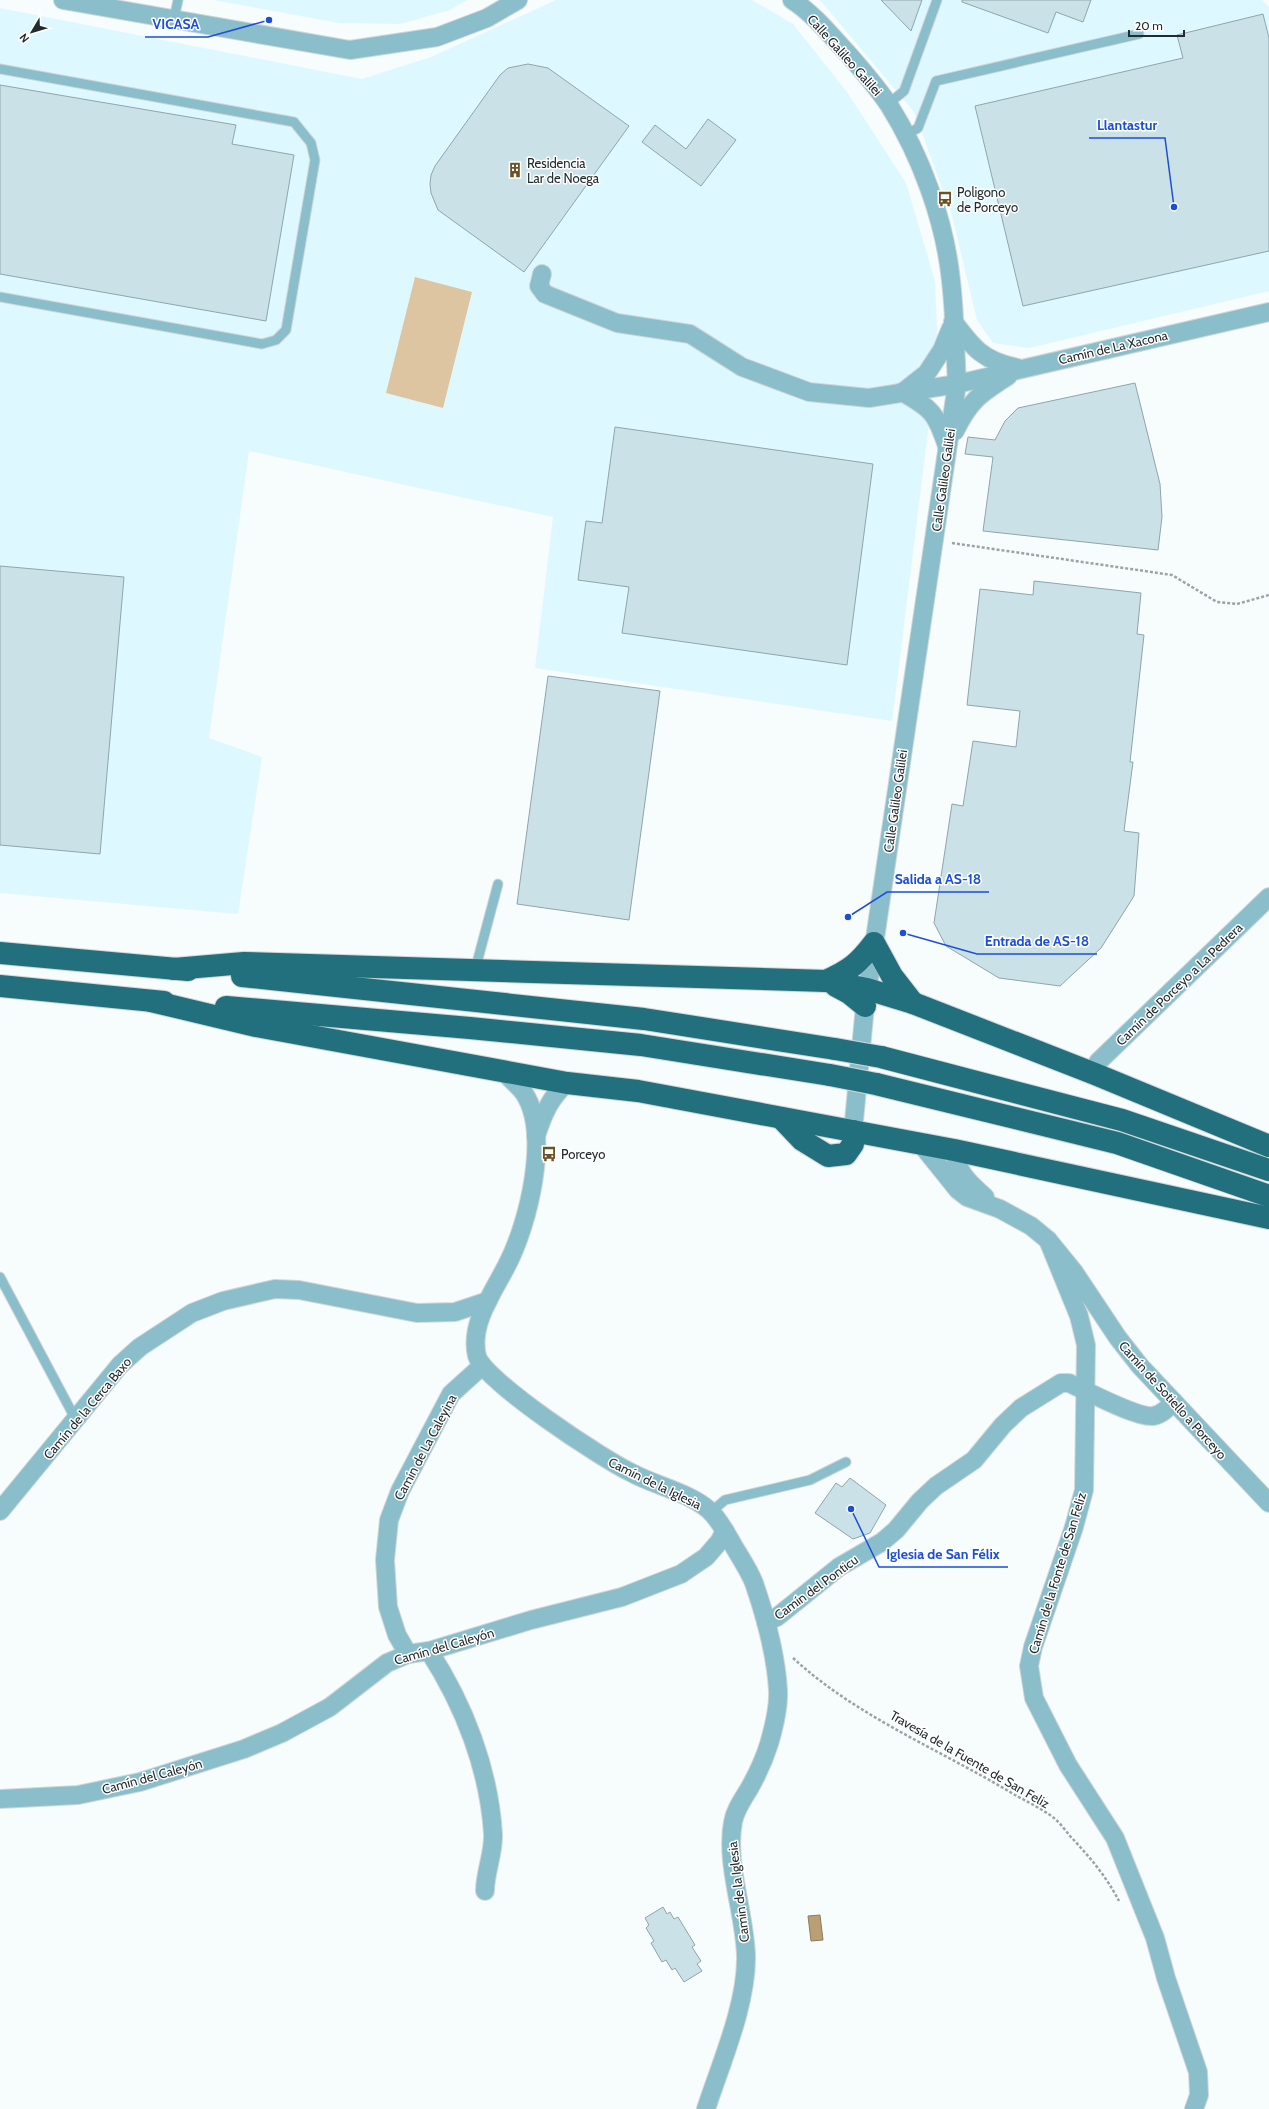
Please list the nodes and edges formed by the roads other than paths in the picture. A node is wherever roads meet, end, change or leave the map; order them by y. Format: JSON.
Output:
{"nodes":[{"id":1,"x":63,"y":0,"type":"edge"},
{"id":2,"x":178,"y":0,"type":"edge"},
{"id":3,"x":518,"y":0,"type":"edge"},
{"id":4,"x":792,"y":0,"type":"edge"},
{"id":5,"x":937,"y":0,"type":"edge"},
{"id":6,"x":174,"y":19,"type":"junction"},
{"id":7,"x":1139,"y":34,"type":"dead end"},
{"id":8,"x":0,"y":69,"type":"edge"},
{"id":9,"x":888,"y":104,"type":"junction"},
{"id":10,"x":906,"y":135,"type":"junction"},
{"id":11,"x":542,"y":274,"type":"dead end"},
{"id":12,"x":0,"y":297,"type":"edge"},
{"id":13,"x":1269,"y":312,"type":"edge"},
{"id":14,"x":953,"y":321,"type":"junction"},
{"id":15,"x":1018,"y":369,"type":"junction"},
{"id":16,"x":957,"y":384,"type":"junction"},
{"id":17,"x":902,"y":392,"type":"junction"},
{"id":18,"x":948,"y":448,"type":"junction"},
{"id":19,"x":498,"y":884,"type":"dead end"},
{"id":20,"x":1269,"y":897,"type":"edge"},
{"id":21,"x":874,"y":944,"type":"junction"},
{"id":22,"x":0,"y":953,"type":"edge"},
{"id":23,"x":174,"y":968,"type":"junction"},
{"id":24,"x":474,"y":970,"type":"junction"},
{"id":25,"x":826,"y":980,"type":"junction"},
{"id":26,"x":0,"y":986,"type":"edge"},
{"id":27,"x":866,"y":998,"type":"junction"},
{"id":28,"x":151,"y":1001,"type":"junction"},
{"id":29,"x":913,"y":1003,"type":"junction"},
{"id":30,"x":503,"y":1071,"type":"junction"},
{"id":31,"x":1095,"y":1074,"type":"junction"},
{"id":32,"x":541,"y":1078,"type":"junction"},
{"id":33,"x":572,"y":1078,"type":"junction"},
{"id":34,"x":524,"y":1094,"type":"junction"},
{"id":35,"x":781,"y":1118,"type":"junction"},
{"id":36,"x":853,"y":1131,"type":"junction"},
{"id":37,"x":535,"y":1136,"type":"junction"},
{"id":38,"x":921,"y":1144,"type":"junction"},
{"id":39,"x":1269,"y":1146,"type":"edge"},
{"id":40,"x":954,"y":1150,"type":"junction"},
{"id":41,"x":1269,"y":1170,"type":"edge"},
{"id":42,"x":1269,"y":1196,"type":"edge"},
{"id":43,"x":1000,"y":1208,"type":"junction"},
{"id":44,"x":1269,"y":1218,"type":"edge"},
{"id":45,"x":1048,"y":1240,"type":"junction"},
{"id":46,"x":0,"y":1277,"type":"edge"},
{"id":47,"x":488,"y":1301,"type":"junction"},
{"id":48,"x":482,"y":1366,"type":"junction"},
{"id":49,"x":1086,"y":1390,"type":"junction"},
{"id":50,"x":1174,"y":1402,"type":"junction"},
{"id":51,"x":76,"y":1420,"type":"junction"},
{"id":52,"x":846,"y":1462,"type":"dead end"},
{"id":53,"x":1269,"y":1504,"type":"edge"},
{"id":54,"x":0,"y":1510,"type":"edge"},
{"id":55,"x":711,"y":1512,"type":"junction"},
{"id":56,"x":725,"y":1531,"type":"junction"},
{"id":57,"x":766,"y":1622,"type":"junction"},
{"id":58,"x":429,"y":1651,"type":"junction"},
{"id":59,"x":408,"y":1654,"type":"junction"},
{"id":60,"x":0,"y":1799,"type":"edge"},
{"id":61,"x":485,"y":1891,"type":"dead end"},
{"id":62,"x":706,"y":2109,"type":"edge"},
{"id":63,"x":1194,"y":2109,"type":"edge"}],
"edges":[{"from":1,"to":6,"type":"street"},
{"from":2,"to":6,"type":"lane"},
{"from":3,"to":6,"type":"street"},
{"from":4,"to":9,"type":"street","name":"Calle Galileo Galilei"},
{"from":5,"to":9,"type":"lane"},
{"from":7,"to":10,"type":"lane"},
{"from":8,"to":12,"type":"lane"},
{"from":9,"to":10,"type":"street","name":"Calle Galileo Galilei"},
{"from":10,"to":14,"type":"street","name":"Calle Galileo Galilei"},
{"from":11,"to":17,"type":"street","name":"Camín de La Xacona"},
{"from":13,"to":15,"type":"street","name":"Camín de La Xacona"},
{"from":14,"to":15,"type":"street"},
{"from":14,"to":16,"type":"street","name":"Calle Galileo Galilei"},
{"from":14,"to":17,"type":"street"},
{"from":15,"to":16,"type":"street","name":"Camín de La Xacona"},
{"from":15,"to":18,"type":"street"},
{"from":16,"to":17,"type":"street","name":"Camín de La Xacona"},
{"from":16,"to":18,"type":"street","name":"Calle Galileo Galilei"},
{"from":17,"to":18,"type":"street"},
{"from":18,"to":21,"type":"street","name":"Calle Galileo Galilei"},
{"from":19,"to":24,"type":"lane"},
{"from":20,"to":31,"type":"street","name":"Camín de Porceyo a La Pedrera"},
{"from":21,"to":25,"type":"highway"},
{"from":21,"to":27,"type":"street","name":"Calle Galileo Galilei"},
{"from":21,"to":29,"type":"highway"},
{"from":22,"to":23,"type":"highway"},
{"from":23,"to":24,"type":"highway"},
{"from":23,"to":41,"type":"highway","bridge":true},
{"from":24,"to":25,"type":"highway"},
{"from":25,"to":27,"type":"highway"},
{"from":26,"to":28,"type":"highway"},
{"from":27,"to":29,"type":"highway"},
{"from":27,"to":36,"type":"street","name":"Calle Galileo Galilei"},
{"from":28,"to":30,"type":"highway"},
{"from":28,"to":42,"type":"highway","bridge":true},
{"from":29,"to":31,"type":"highway"},
{"from":30,"to":32,"type":"highway"},
{"from":30,"to":34,"type":"street"},
{"from":31,"to":39,"type":"highway"},
{"from":32,"to":33,"type":"highway"},
{"from":32,"to":34,"type":"street"},
{"from":33,"to":35,"type":"highway"},
{"from":33,"to":37,"type":"street"},
{"from":34,"to":37,"type":"street"},
{"from":35,"to":36,"type":"highway"},
{"from":35,"to":36,"type":"highway"},
{"from":36,"to":38,"type":"highway"},
{"from":37,"to":47,"type":"street"},
{"from":38,"to":40,"type":"highway"},
{"from":38,"to":43,"type":"street","name":"Camín de Sotiello a Porceyo"},
{"from":40,"to":43,"type":"street","name":"Camín de Sotiello a Porceyo"},
{"from":40,"to":44,"type":"highway"},
{"from":43,"to":45,"type":"street","name":"Camín de Sotiello a Porceyo"},
{"from":45,"to":49,"type":"street","name":"Camín de la Fonte de San Feliz"},
{"from":45,"to":50,"type":"street","name":"Camín de Sotiello a Porceyo"},
{"from":46,"to":51,"type":"lane"},
{"from":47,"to":48,"type":"street"},
{"from":47,"to":51,"type":"street","name":"Camín de la Cerca Baxo"},
{"from":48,"to":55,"type":"street","name":"Camín de la Iglesia"},
{"from":48,"to":59,"type":"street","name":"Camín de La Caleyina"},
{"from":49,"to":50,"type":"street","name":"Camín del Ponticu"},
{"from":49,"to":57,"type":"street","name":"Camín del Ponticu"},
{"from":49,"to":63,"type":"street","name":"Camín de la Fonte de San Feliz"},
{"from":50,"to":53,"type":"street","name":"Camín de Sotiello a Porceyo"},
{"from":51,"to":54,"type":"street","name":"Camín de la Cerca Baxo"},
{"from":52,"to":55,"type":"lane"},
{"from":55,"to":56,"type":"street","name":"Camín de la Iglesia"},
{"from":56,"to":57,"type":"street","name":"Camín de la Iglesia"},
{"from":56,"to":58,"type":"street","name":"Camín del Caleyón"},
{"from":57,"to":62,"type":"street","name":"Camín de la Iglesia"},
{"from":58,"to":59,"type":"street","name":"Camín del Caleyón"},
{"from":58,"to":61,"type":"street"},
{"from":59,"to":60,"type":"street","name":"Camín del Caleyón"}]}
